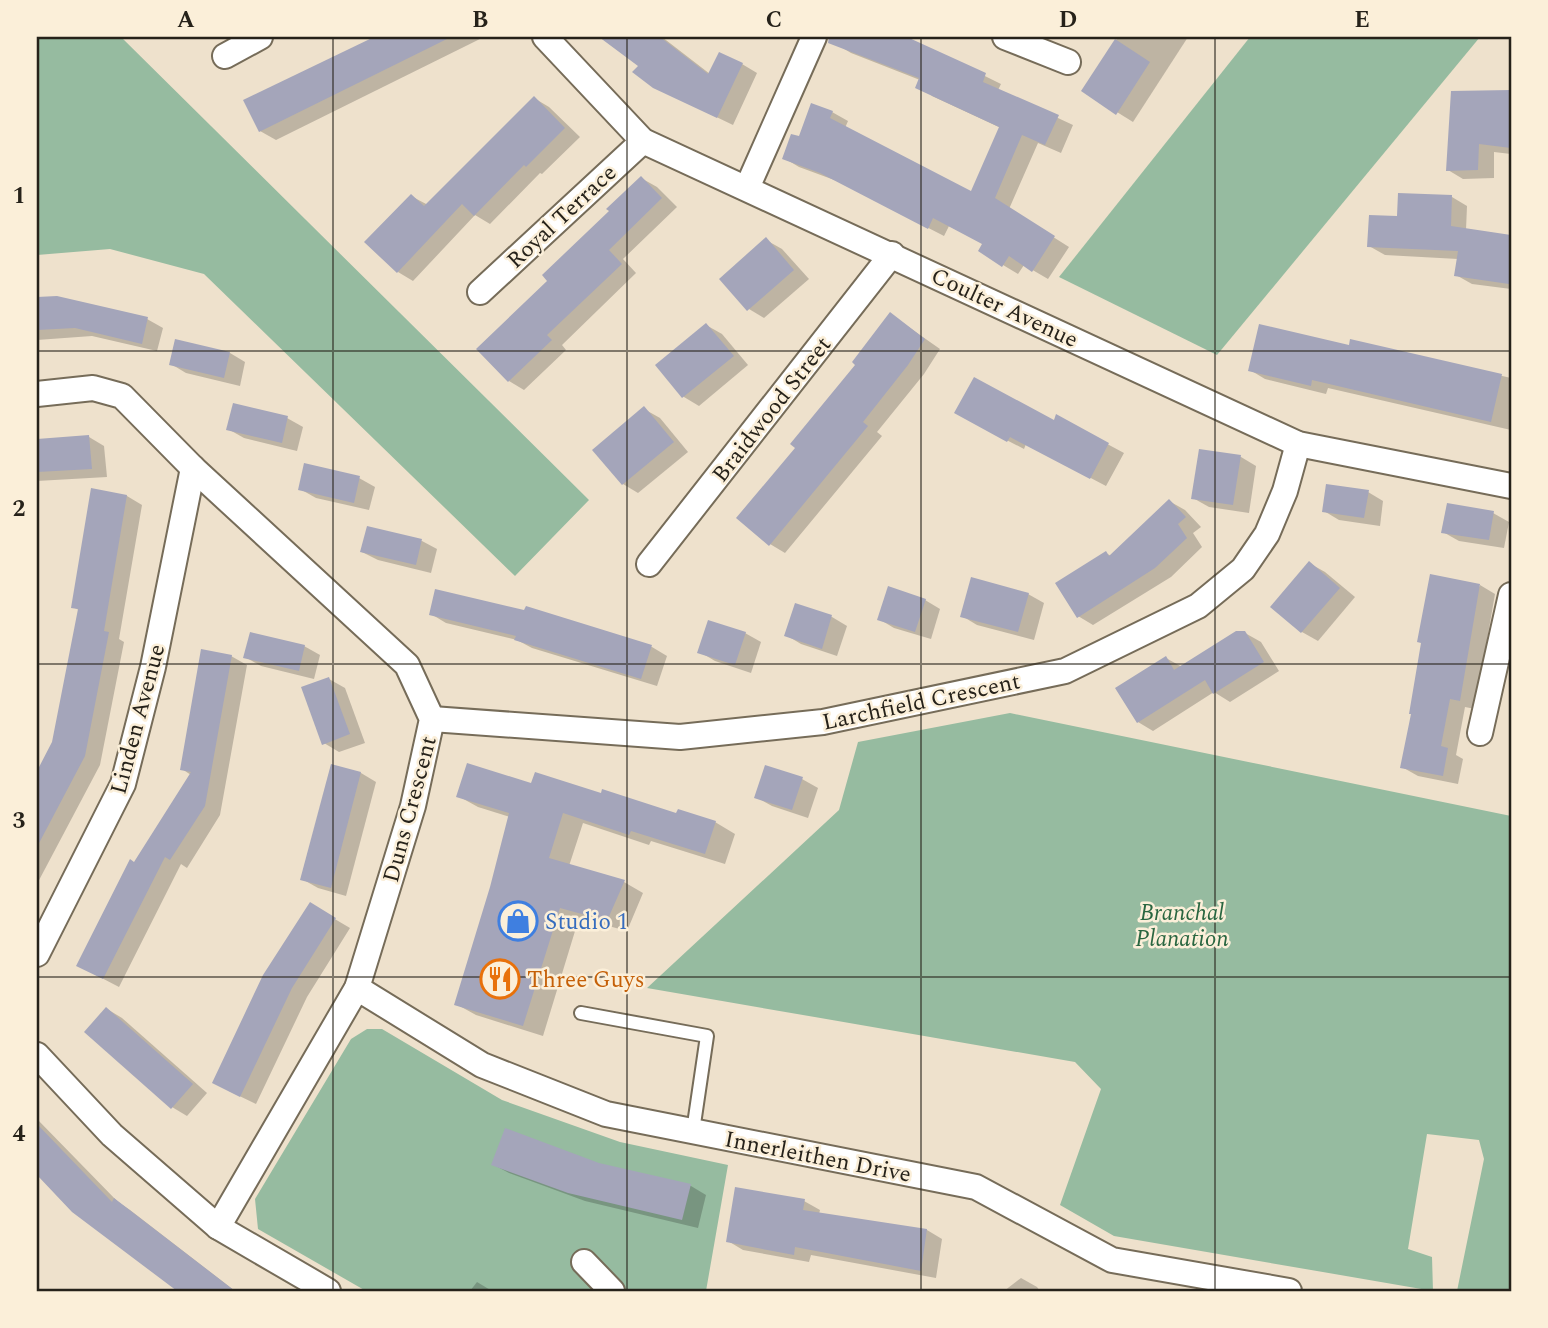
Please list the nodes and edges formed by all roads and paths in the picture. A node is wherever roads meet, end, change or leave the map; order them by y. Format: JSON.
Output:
{"nodes":[{"id":1,"x":260,"y":37,"type":"edge"},
{"id":2,"x":544,"y":37,"type":"edge"},
{"id":3,"x":814,"y":37,"type":"edge"},
{"id":4,"x":1006,"y":37,"type":"edge"},
{"id":5,"x":225,"y":56,"type":"dead end"},
{"id":6,"x":1068,"y":62,"type":"dead end"},
{"id":7,"x":643,"y":141,"type":"junction"},
{"id":8,"x":747,"y":188,"type":"junction"},
{"id":9,"x":892,"y":254,"type":"junction"},
{"id":10,"x":480,"y":292,"type":"dead end"},
{"id":11,"x":37,"y":394,"type":"edge"},
{"id":12,"x":1298,"y":444,"type":"junction"},
{"id":13,"x":193,"y":468,"type":"junction"},
{"id":14,"x":1511,"y":486,"type":"edge"},
{"id":15,"x":649,"y":564,"type":"dead end"},
{"id":16,"x":1511,"y":595,"type":"edge"},
{"id":17,"x":432,"y":719,"type":"junction"},
{"id":18,"x":1480,"y":733,"type":"dead end"},
{"id":19,"x":37,"y":954,"type":"edge"},
{"id":20,"x":358,"y":988,"type":"junction"},
{"id":21,"x":581,"y":1013,"type":"dead end"},
{"id":22,"x":37,"y":1055,"type":"edge"},
{"id":23,"x":693,"y":1131,"type":"junction"},
{"id":24,"x":218,"y":1227,"type":"junction"},
{"id":25,"x":584,"y":1262,"type":"dead end"},
{"id":26,"x":328,"y":1291,"type":"edge"},
{"id":27,"x":612,"y":1291,"type":"edge"},
{"id":28,"x":1289,"y":1291,"type":"edge"}],
"edges":[{"from":1,"to":5,"type":"street"},
{"from":2,"to":7,"type":"street","name":"Coulter Avenue"},
{"from":3,"to":8,"type":"street"},
{"from":4,"to":6,"type":"street"},
{"from":7,"to":8,"type":"street","name":"Coulter Avenue"},
{"from":7,"to":10,"type":"street","name":"Royal Terrace"},
{"from":8,"to":9,"type":"street","name":"Coulter Avenue"},
{"from":9,"to":12,"type":"street","name":"Coulter Avenue"},
{"from":9,"to":15,"type":"street","name":"Braidwood Street"},
{"from":11,"to":13,"type":"street","name":"Duns Crescent"},
{"from":12,"to":14,"type":"street","name":"Coulter Avenue"},
{"from":12,"to":17,"type":"street","name":"Larchfield Crescent"},
{"from":13,"to":17,"type":"street","name":"Duns Crescent"},
{"from":13,"to":19,"type":"street","name":"Linden Avenue"},
{"from":16,"to":18,"type":"street"},
{"from":17,"to":20,"type":"street","name":"Duns Crescent"},
{"from":20,"to":23,"type":"street","name":"Innerleithen Drive"},
{"from":20,"to":24,"type":"street","name":"Duns Crescent"},
{"from":21,"to":23,"type":"lane"},
{"from":22,"to":24,"type":"street"},
{"from":23,"to":28,"type":"street","name":"Innerleithen Drive"},
{"from":24,"to":26,"type":"street"},
{"from":25,"to":27,"type":"street"}]}
